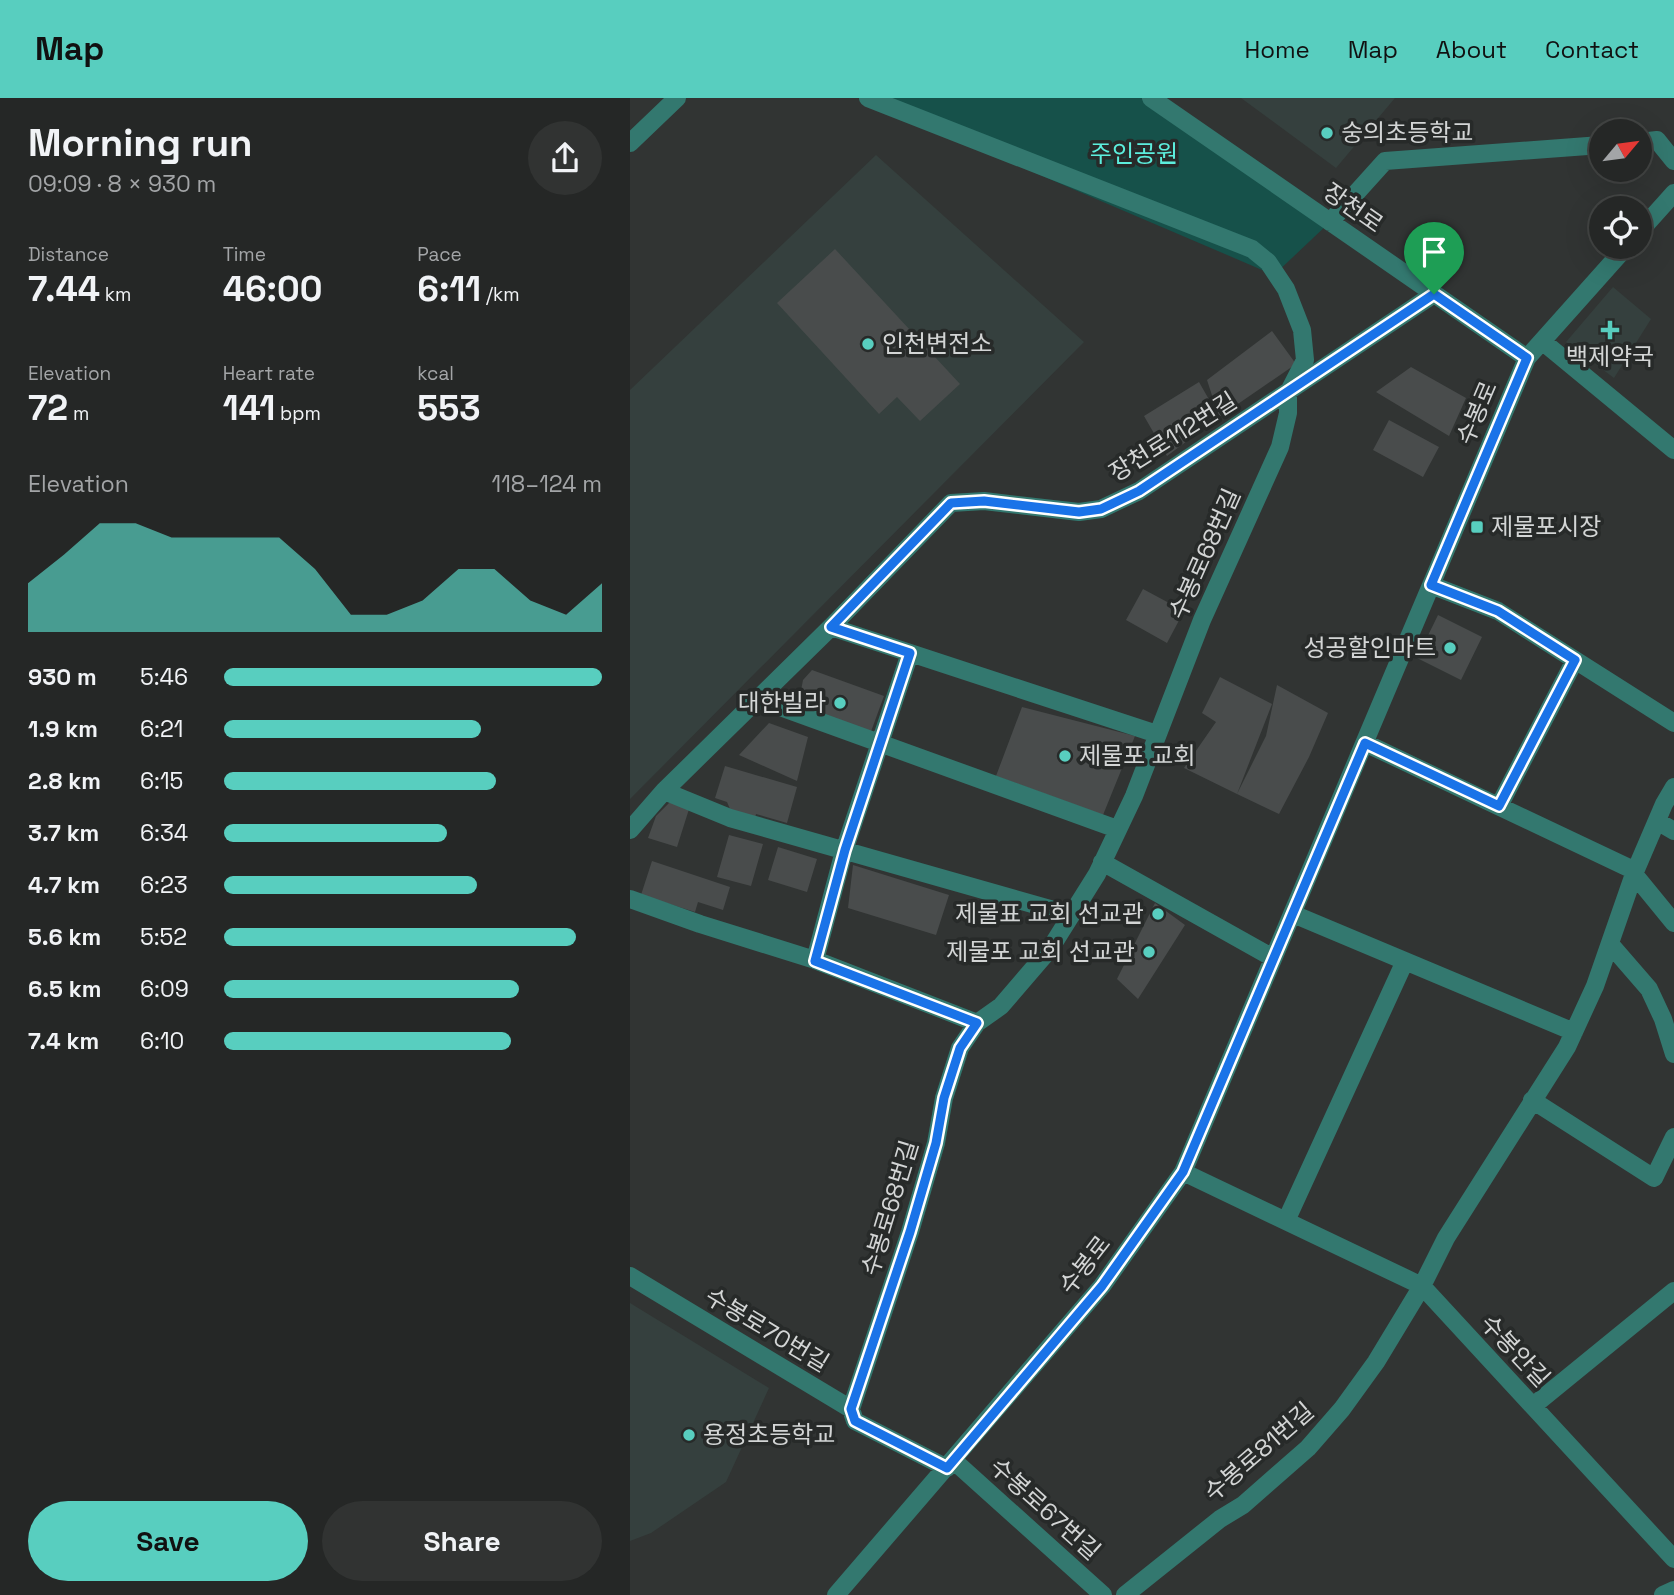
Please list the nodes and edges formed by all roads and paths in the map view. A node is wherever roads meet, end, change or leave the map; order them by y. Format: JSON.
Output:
{"nodes":[{"id":1,"x":677,"y":98,"type":"edge"},
{"id":2,"x":867,"y":98,"type":"edge"},
{"id":3,"x":1151,"y":98,"type":"edge"},
{"id":4,"x":1652,"y":141,"type":"edge"},
{"id":5,"x":630,"y":143,"type":"edge"},
{"id":6,"x":1589,"y":146,"type":"edge"},
{"id":7,"x":1674,"y":161,"type":"edge"},
{"id":8,"x":1674,"y":193,"type":"edge"},
{"id":9,"x":1652,"y":218,"type":"edge"},
{"id":10,"x":1329,"y":222,"type":"junction"},
{"id":11,"x":1615,"y":259,"type":"edge"},
{"id":12,"x":1434,"y":294,"type":"junction"},
{"id":13,"x":1542,"y":341,"type":"junction"},
{"id":14,"x":1527,"y":358,"type":"junction"},
{"id":15,"x":1288,"y":393,"type":"junction"},
{"id":16,"x":1674,"y":450,"type":"edge"},
{"id":17,"x":1431,"y":585,"type":"junction"},
{"id":18,"x":831,"y":627,"type":"junction"},
{"id":19,"x":910,"y":653,"type":"junction"},
{"id":20,"x":1575,"y":660,"type":"junction"},
{"id":21,"x":758,"y":699,"type":"junction"},
{"id":22,"x":1674,"y":723,"type":"edge"},
{"id":23,"x":1157,"y":734,"type":"junction"},
{"id":24,"x":881,"y":743,"type":"junction"},
{"id":25,"x":1365,"y":743,"type":"junction"},
{"id":26,"x":1674,"y":787,"type":"edge"},
{"id":27,"x":664,"y":792,"type":"junction"},
{"id":28,"x":1499,"y":806,"type":"junction"},
{"id":29,"x":1657,"y":821,"type":"junction"},
{"id":30,"x":1117,"y":829,"type":"junction"},
{"id":31,"x":630,"y":830,"type":"edge"},
{"id":32,"x":1674,"y":831,"type":"edge"},
{"id":33,"x":845,"y":850,"type":"junction"},
{"id":34,"x":1102,"y":862,"type":"junction"},
{"id":35,"x":1634,"y":874,"type":"junction"},
{"id":36,"x":630,"y":899,"type":"edge"},
{"id":37,"x":1293,"y":914,"type":"junction"},
{"id":38,"x":1071,"y":915,"type":"junction"},
{"id":39,"x":1674,"y":923,"type":"edge"},
{"id":40,"x":1610,"y":944,"type":"junction"},
{"id":41,"x":1273,"y":958,"type":"junction"},
{"id":42,"x":815,"y":961,"type":"junction"},
{"id":43,"x":1405,"y":961,"type":"junction"},
{"id":44,"x":977,"y":1023,"type":"junction"},
{"id":45,"x":1574,"y":1032,"type":"junction"},
{"id":46,"x":1674,"y":1054,"type":"edge"},
{"id":47,"x":1532,"y":1100,"type":"junction"},
{"id":48,"x":1674,"y":1137,"type":"edge"},
{"id":49,"x":1183,"y":1172,"type":"junction"},
{"id":50,"x":1286,"y":1221,"type":"junction"},
{"id":51,"x":630,"y":1276,"type":"edge"},
{"id":52,"x":1422,"y":1286,"type":"junction"},
{"id":53,"x":1674,"y":1291,"type":"edge"},
{"id":54,"x":1533,"y":1406,"type":"junction"},
{"id":55,"x":851,"y":1409,"type":"junction"},
{"id":56,"x":950,"y":1464,"type":"junction"},
{"id":57,"x":1674,"y":1559,"type":"edge"},
{"id":58,"x":1674,"y":1590,"type":"edge"},
{"id":59,"x":836,"y":1595,"type":"edge"},
{"id":60,"x":1103,"y":1595,"type":"edge"},
{"id":61,"x":1125,"y":1595,"type":"edge"},
{"id":62,"x":1663,"y":1595,"type":"edge"}],
"edges":[{"from":1,"to":5,"type":"street"},
{"from":2,"to":15,"type":"street"},
{"from":3,"to":10,"type":"street","name":"장천로"},
{"from":4,"to":7,"type":"street"},
{"from":6,"to":10,"type":"street"},
{"from":8,"to":9,"type":"street"},
{"from":10,"to":12,"type":"street","name":"장천로"},
{"from":11,"to":13,"type":"street","name":"수봉로"},
{"from":12,"to":14,"type":"street","name":"장천로"},
{"from":12,"to":15,"type":"street","name":"장천로112번길"},
{"from":13,"to":14,"type":"street","name":"수봉로"},
{"from":13,"to":16,"type":"street"},
{"from":14,"to":17,"type":"street","name":"수봉로"},
{"from":15,"to":18,"type":"street","name":"장천로112번길"},
{"from":15,"to":23,"type":"street","name":"수봉로68번길"},
{"from":17,"to":20,"type":"street"},
{"from":17,"to":25,"type":"street","name":"수봉로"},
{"from":18,"to":19,"type":"street"},
{"from":18,"to":21,"type":"street","name":"장천로112번길"},
{"from":19,"to":23,"type":"street"},
{"from":19,"to":24,"type":"street"},
{"from":20,"to":22,"type":"street"},
{"from":20,"to":28,"type":"street"},
{"from":21,"to":24,"type":"street"},
{"from":21,"to":27,"type":"street","name":"장천로112번길"},
{"from":23,"to":30,"type":"street","name":"수봉로68번길"},
{"from":24,"to":30,"type":"street"},
{"from":24,"to":33,"type":"street"},
{"from":25,"to":28,"type":"street"},
{"from":25,"to":37,"type":"street","name":"수봉로"},
{"from":26,"to":29,"type":"street","name":"수봉로81번길"},
{"from":27,"to":31,"type":"street","name":"장천로112번길"},
{"from":27,"to":33,"type":"street"},
{"from":28,"to":35,"type":"street"},
{"from":29,"to":32,"type":"street"},
{"from":29,"to":35,"type":"street","name":"수봉로81번길"},
{"from":30,"to":34,"type":"street","name":"수봉로68번길"},
{"from":33,"to":38,"type":"street"},
{"from":33,"to":42,"type":"street"},
{"from":34,"to":38,"type":"street","name":"수봉로68번길"},
{"from":34,"to":41,"type":"street"},
{"from":35,"to":39,"type":"street"},
{"from":35,"to":40,"type":"street","name":"수봉로81번길"},
{"from":36,"to":42,"type":"street"},
{"from":37,"to":41,"type":"street","name":"수봉로"},
{"from":37,"to":43,"type":"street"},
{"from":38,"to":44,"type":"street","name":"수봉로68번길"},
{"from":40,"to":45,"type":"street","name":"수봉로81번길"},
{"from":40,"to":46,"type":"street"},
{"from":41,"to":49,"type":"street","name":"수봉로"},
{"from":42,"to":44,"type":"street"},
{"from":43,"to":45,"type":"street"},
{"from":43,"to":50,"type":"street"},
{"from":44,"to":55,"type":"street","name":"수봉로68번길"},
{"from":45,"to":47,"type":"street","name":"수봉로81번길"},
{"from":47,"to":48,"type":"street"},
{"from":47,"to":52,"type":"street","name":"수봉로81번길"},
{"from":49,"to":50,"type":"street","name":"수봉안길"},
{"from":49,"to":56,"type":"street","name":"수봉로"},
{"from":50,"to":52,"type":"street","name":"수봉안길"},
{"from":51,"to":55,"type":"street","name":"수봉로70번길"},
{"from":52,"to":54,"type":"street","name":"수봉안길"},
{"from":52,"to":61,"type":"street","name":"수봉로81번길"},
{"from":53,"to":54,"type":"street"},
{"from":54,"to":57,"type":"street","name":"수봉안길"},
{"from":55,"to":56,"type":"street","name":"수봉로70번길"},
{"from":56,"to":59,"type":"street","name":"수봉로"},
{"from":56,"to":60,"type":"street","name":"수봉로67번길"},
{"from":58,"to":62,"type":"street"}]}
